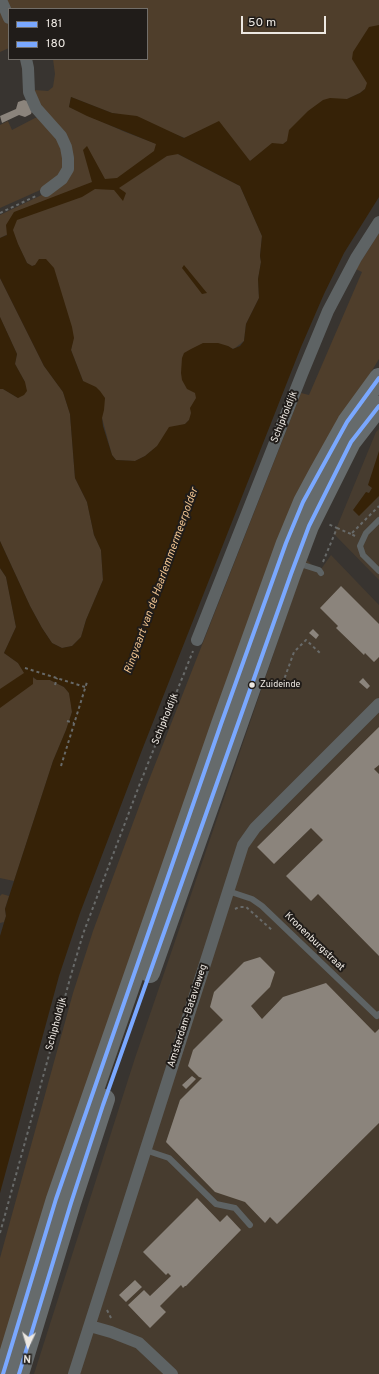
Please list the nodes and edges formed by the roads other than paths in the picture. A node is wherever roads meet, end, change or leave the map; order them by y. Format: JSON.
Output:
{"nodes":[{"id":1,"x":1,"y":0,"type":"edge"},
{"id":2,"x":8,"y":16,"type":"edge"},
{"id":3,"x":26,"y":60,"type":"edge"},
{"id":4,"x":46,"y":191,"type":"road end"},
{"id":5,"x":379,"y":222,"type":"edge"},
{"id":6,"x":379,"y":378,"type":"edge"},
{"id":7,"x":379,"y":406,"type":"edge"},
{"id":8,"x":379,"y":520,"type":"edge"},
{"id":9,"x":295,"y":562,"type":"junction"},
{"id":10,"x":379,"y":571,"type":"edge"},
{"id":11,"x":320,"y":572,"type":"road end"},
{"id":12,"x":197,"y":640,"type":"road end"},
{"id":13,"x":379,"y":704,"type":"edge"},
{"id":14,"x":228,"y":891,"type":"junction"},
{"id":15,"x":379,"y":1014,"type":"edge"},
{"id":16,"x":145,"y":1150,"type":"junction"},
{"id":17,"x":250,"y":1225,"type":"dead end"},
{"id":18,"x":90,"y":1326,"type":"junction"},
{"id":19,"x":3,"y":1374,"type":"edge"},
{"id":20,"x":19,"y":1374,"type":"edge"},
{"id":21,"x":74,"y":1374,"type":"edge"},
{"id":22,"x":172,"y":1374,"type":"edge"}],
"edges":[{"from":1,"to":2,"type":"street"},
{"from":3,"to":4,"type":"street"},
{"from":5,"to":12,"type":"street","name":"Schipholdijk"},
{"from":6,"to":19,"type":"main road"},
{"from":7,"to":9,"type":"main road"},
{"from":8,"to":10,"type":"lane"},
{"from":9,"to":11,"type":"lane"},
{"from":9,"to":20,"type":"main road"},
{"from":13,"to":14,"type":"street","name":"Amsterdam-Bataviaweg"},
{"from":14,"to":15,"type":"lane","name":"Kronenburgstraat"},
{"from":14,"to":16,"type":"street","name":"Amsterdam-Bataviaweg"},
{"from":16,"to":17,"type":"lane"},
{"from":16,"to":18,"type":"street","name":"Amsterdam-Bataviaweg"},
{"from":18,"to":21,"type":"street","name":"Amsterdam-Bataviaweg"},
{"from":18,"to":22,"type":"street"}]}
